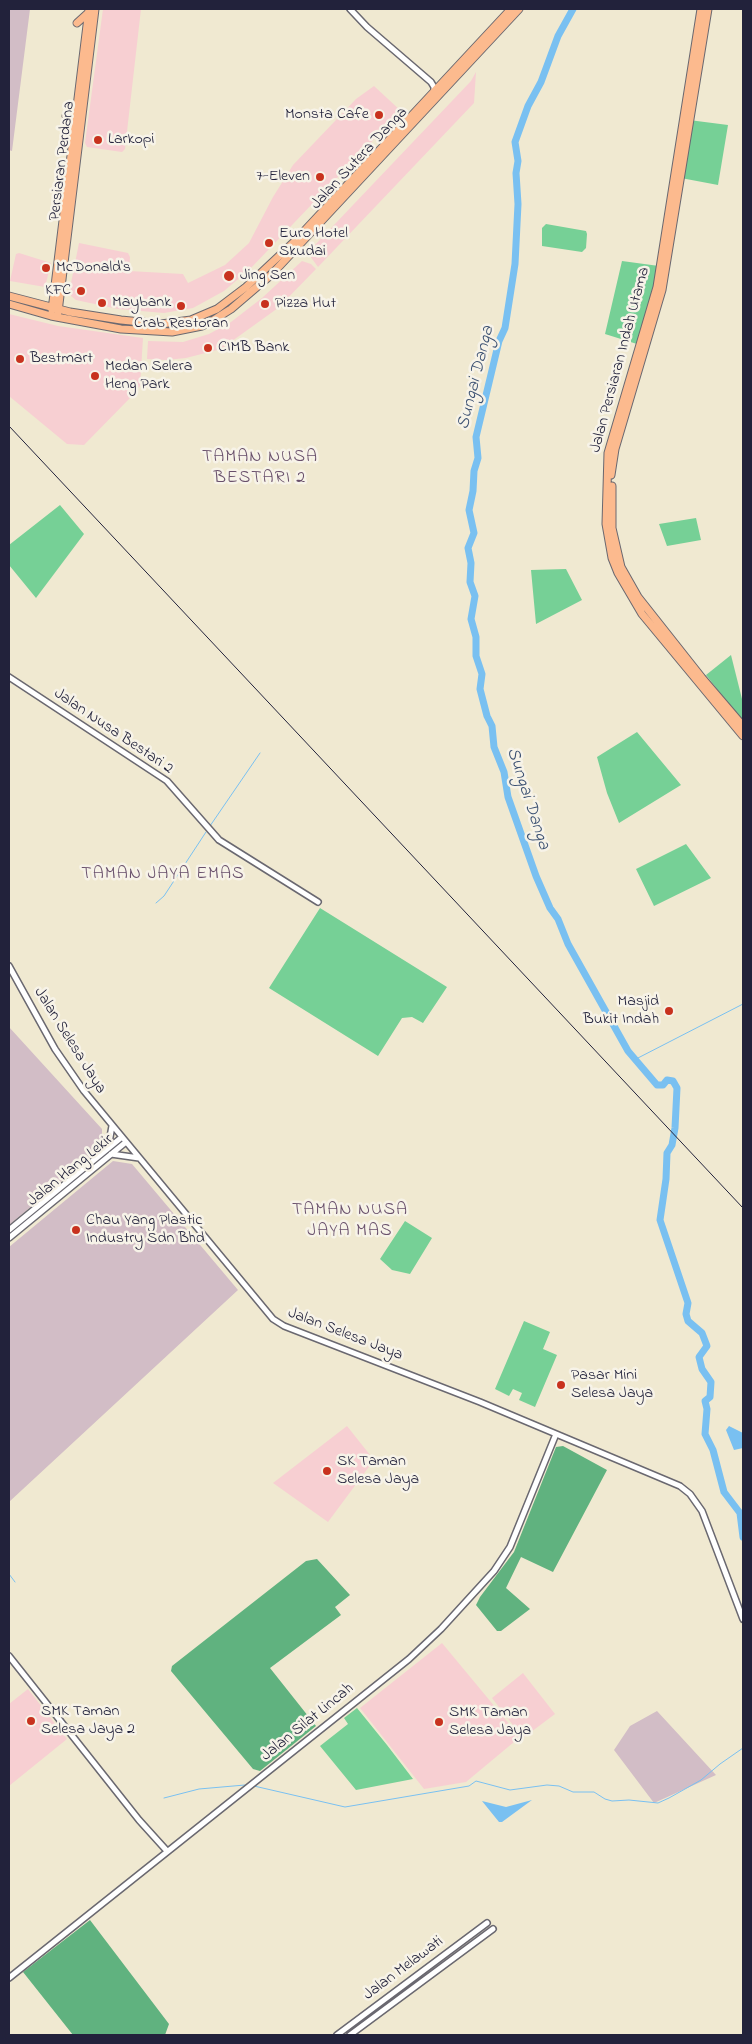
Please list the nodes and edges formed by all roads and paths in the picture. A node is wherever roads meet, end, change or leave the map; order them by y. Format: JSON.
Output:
{"nodes":[{"id":1,"x":350,"y":9,"type":"edge"},
{"id":2,"x":511,"y":9,"type":"edge"},
{"id":3,"x":519,"y":9,"type":"edge"},
{"id":4,"x":700,"y":9,"type":"edge"},
{"id":5,"x":708,"y":9,"type":"edge"},
{"id":6,"x":90,"y":10,"type":"edge"},
{"id":7,"x":77,"y":23,"type":"dead end"},
{"id":8,"x":431,"y":82,"type":"junction"},
{"id":9,"x":442,"y":84,"type":"junction"},
{"id":10,"x":434,"y":93,"type":"junction"},
{"id":11,"x":66,"y":116,"type":"dead end"},
{"id":12,"x":74,"y":131,"type":"junction"},
{"id":13,"x":658,"y":281,"type":"junction"},
{"id":14,"x":662,"y":290,"type":"junction"},
{"id":15,"x":57,"y":295,"type":"junction"},
{"id":16,"x":9,"y":296,"type":"edge"},
{"id":17,"x":654,"y":296,"type":"junction"},
{"id":18,"x":9,"y":304,"type":"edge"},
{"id":19,"x":39,"y":304,"type":"junction"},
{"id":20,"x":56,"y":308,"type":"junction"},
{"id":21,"x":70,"y":312,"type":"junction"},
{"id":22,"x":54,"y":316,"type":"junction"},
{"id":23,"x":647,"y":341,"type":"junction"},
{"id":24,"x":638,"y":346,"type":"junction"},
{"id":25,"x":642,"y":356,"type":"junction"},
{"id":26,"x":620,"y":422,"type":"junction"},
{"id":27,"x":9,"y":677,"type":"edge"},
{"id":28,"x":743,"y":726,"type":"edge"},
{"id":29,"x":743,"y":736,"type":"edge"},
{"id":30,"x":318,"y":902,"type":"dead end"},
{"id":31,"x":9,"y":966,"type":"edge"},
{"id":32,"x":112,"y":1126,"type":"junction"},
{"id":33,"x":124,"y":1140,"type":"junction"},
{"id":34,"x":109,"y":1151,"type":"junction"},
{"id":35,"x":140,"y":1158,"type":"junction"},
{"id":36,"x":9,"y":1230,"type":"edge"},
{"id":37,"x":9,"y":1238,"type":"edge"},
{"id":38,"x":556,"y":1434,"type":"junction"},
{"id":39,"x":743,"y":1619,"type":"edge"},
{"id":40,"x":9,"y":1656,"type":"edge"},
{"id":41,"x":167,"y":1852,"type":"junction"},
{"id":42,"x":487,"y":1923,"type":"dead end"},
{"id":43,"x":493,"y":1930,"type":"dead end"},
{"id":44,"x":9,"y":1978,"type":"edge"},
{"id":45,"x":337,"y":2035,"type":"edge"},
{"id":46,"x":350,"y":2035,"type":"edge"}],
"edges":[{"from":1,"to":8,"type":"street"},
{"from":2,"to":9,"type":"main road","name":"Jalan Sutera Danga"},
{"from":3,"to":22,"type":"main road","name":"Jalan Sutera Danga"},
{"from":4,"to":13,"type":"main road","name":"Jalan Persiaran Indah Utama"},
{"from":5,"to":14,"type":"main road","name":"Jalan Persiaran Indah Utama"},
{"from":6,"to":7,"type":"main road"},
{"from":6,"to":12,"type":"main road","name":"Persiaran Perdana"},
{"from":6,"to":15,"type":"main road","name":"Persiaran Perdana"},
{"from":8,"to":9,"type":"street"},
{"from":8,"to":10,"type":"street"},
{"from":9,"to":10,"type":"main road","name":"Jalan Sutera Danga"},
{"from":10,"to":21,"type":"main road","name":"Jalan Sutera Danga"},
{"from":11,"to":12,"type":"main road"},
{"from":12,"to":15,"type":"main road","name":"Persiaran Perdana"},
{"from":13,"to":14,"type":"main road"},
{"from":13,"to":17,"type":"main road","name":"Jalan Persiaran Indah Utama"},
{"from":14,"to":17,"type":"main road"},
{"from":14,"to":23,"type":"main road","name":"Jalan Persiaran Indah Utama"},
{"from":15,"to":19,"type":"main road"},
{"from":15,"to":20,"type":"main road","name":"Persiaran Perdana"},
{"from":15,"to":21,"type":"main road"},
{"from":16,"to":19,"type":"main road","name":"Jalan Sutera Danga"},
{"from":17,"to":24,"type":"main road","name":"Jalan Persiaran Indah Utama"},
{"from":18,"to":22,"type":"main road","name":"Jalan Sutera Danga"},
{"from":19,"to":20,"type":"main road","name":"Jalan Sutera Danga"},
{"from":20,"to":21,"type":"main road","name":"Jalan Sutera Danga"},
{"from":20,"to":22,"type":"main road","name":"Persiaran Perdana"},
{"from":23,"to":24,"type":"main road"},
{"from":23,"to":25,"type":"main road","name":"Jalan Persiaran Indah Utama"},
{"from":24,"to":25,"type":"main road"},
{"from":24,"to":26,"type":"main road","name":"Jalan Persiaran Indah Utama"},
{"from":25,"to":26,"type":"main road","name":"Jalan Persiaran Indah Utama"},
{"from":26,"to":28,"type":"main road","name":"Jalan Persiaran Indah Utama"},
{"from":26,"to":29,"type":"main road","name":"Jalan Persiaran Indah Utama"},
{"from":27,"to":30,"type":"street","name":"Jalan Nusa Bestari 2"},
{"from":31,"to":32,"type":"street","name":"Jalan Selesa Jaya"},
{"from":32,"to":33,"type":"street","name":"Jalan Selesa Jaya"},
{"from":32,"to":34,"type":"street"},
{"from":33,"to":34,"type":"street","name":"Jalan Hang Lekir"},
{"from":33,"to":35,"type":"street","name":"Jalan Selesa Jaya"},
{"from":34,"to":35,"type":"street"},
{"from":34,"to":36,"type":"street","name":"Jalan Hang Lekir"},
{"from":34,"to":37,"type":"street","name":"Jalan Hang Lekir"},
{"from":35,"to":38,"type":"street","name":"Jalan Selesa Jaya"},
{"from":38,"to":39,"type":"street","name":"Jalan Selesa Jaya"},
{"from":38,"to":41,"type":"street","name":"Jalan Silat Lincah"},
{"from":40,"to":41,"type":"street"},
{"from":41,"to":44,"type":"street","name":"Jalan Silat Lincah"},
{"from":42,"to":45,"type":"street","name":"Jalan Melawati"},
{"from":43,"to":46,"type":"street","name":"Jalan Melawati"}]}
